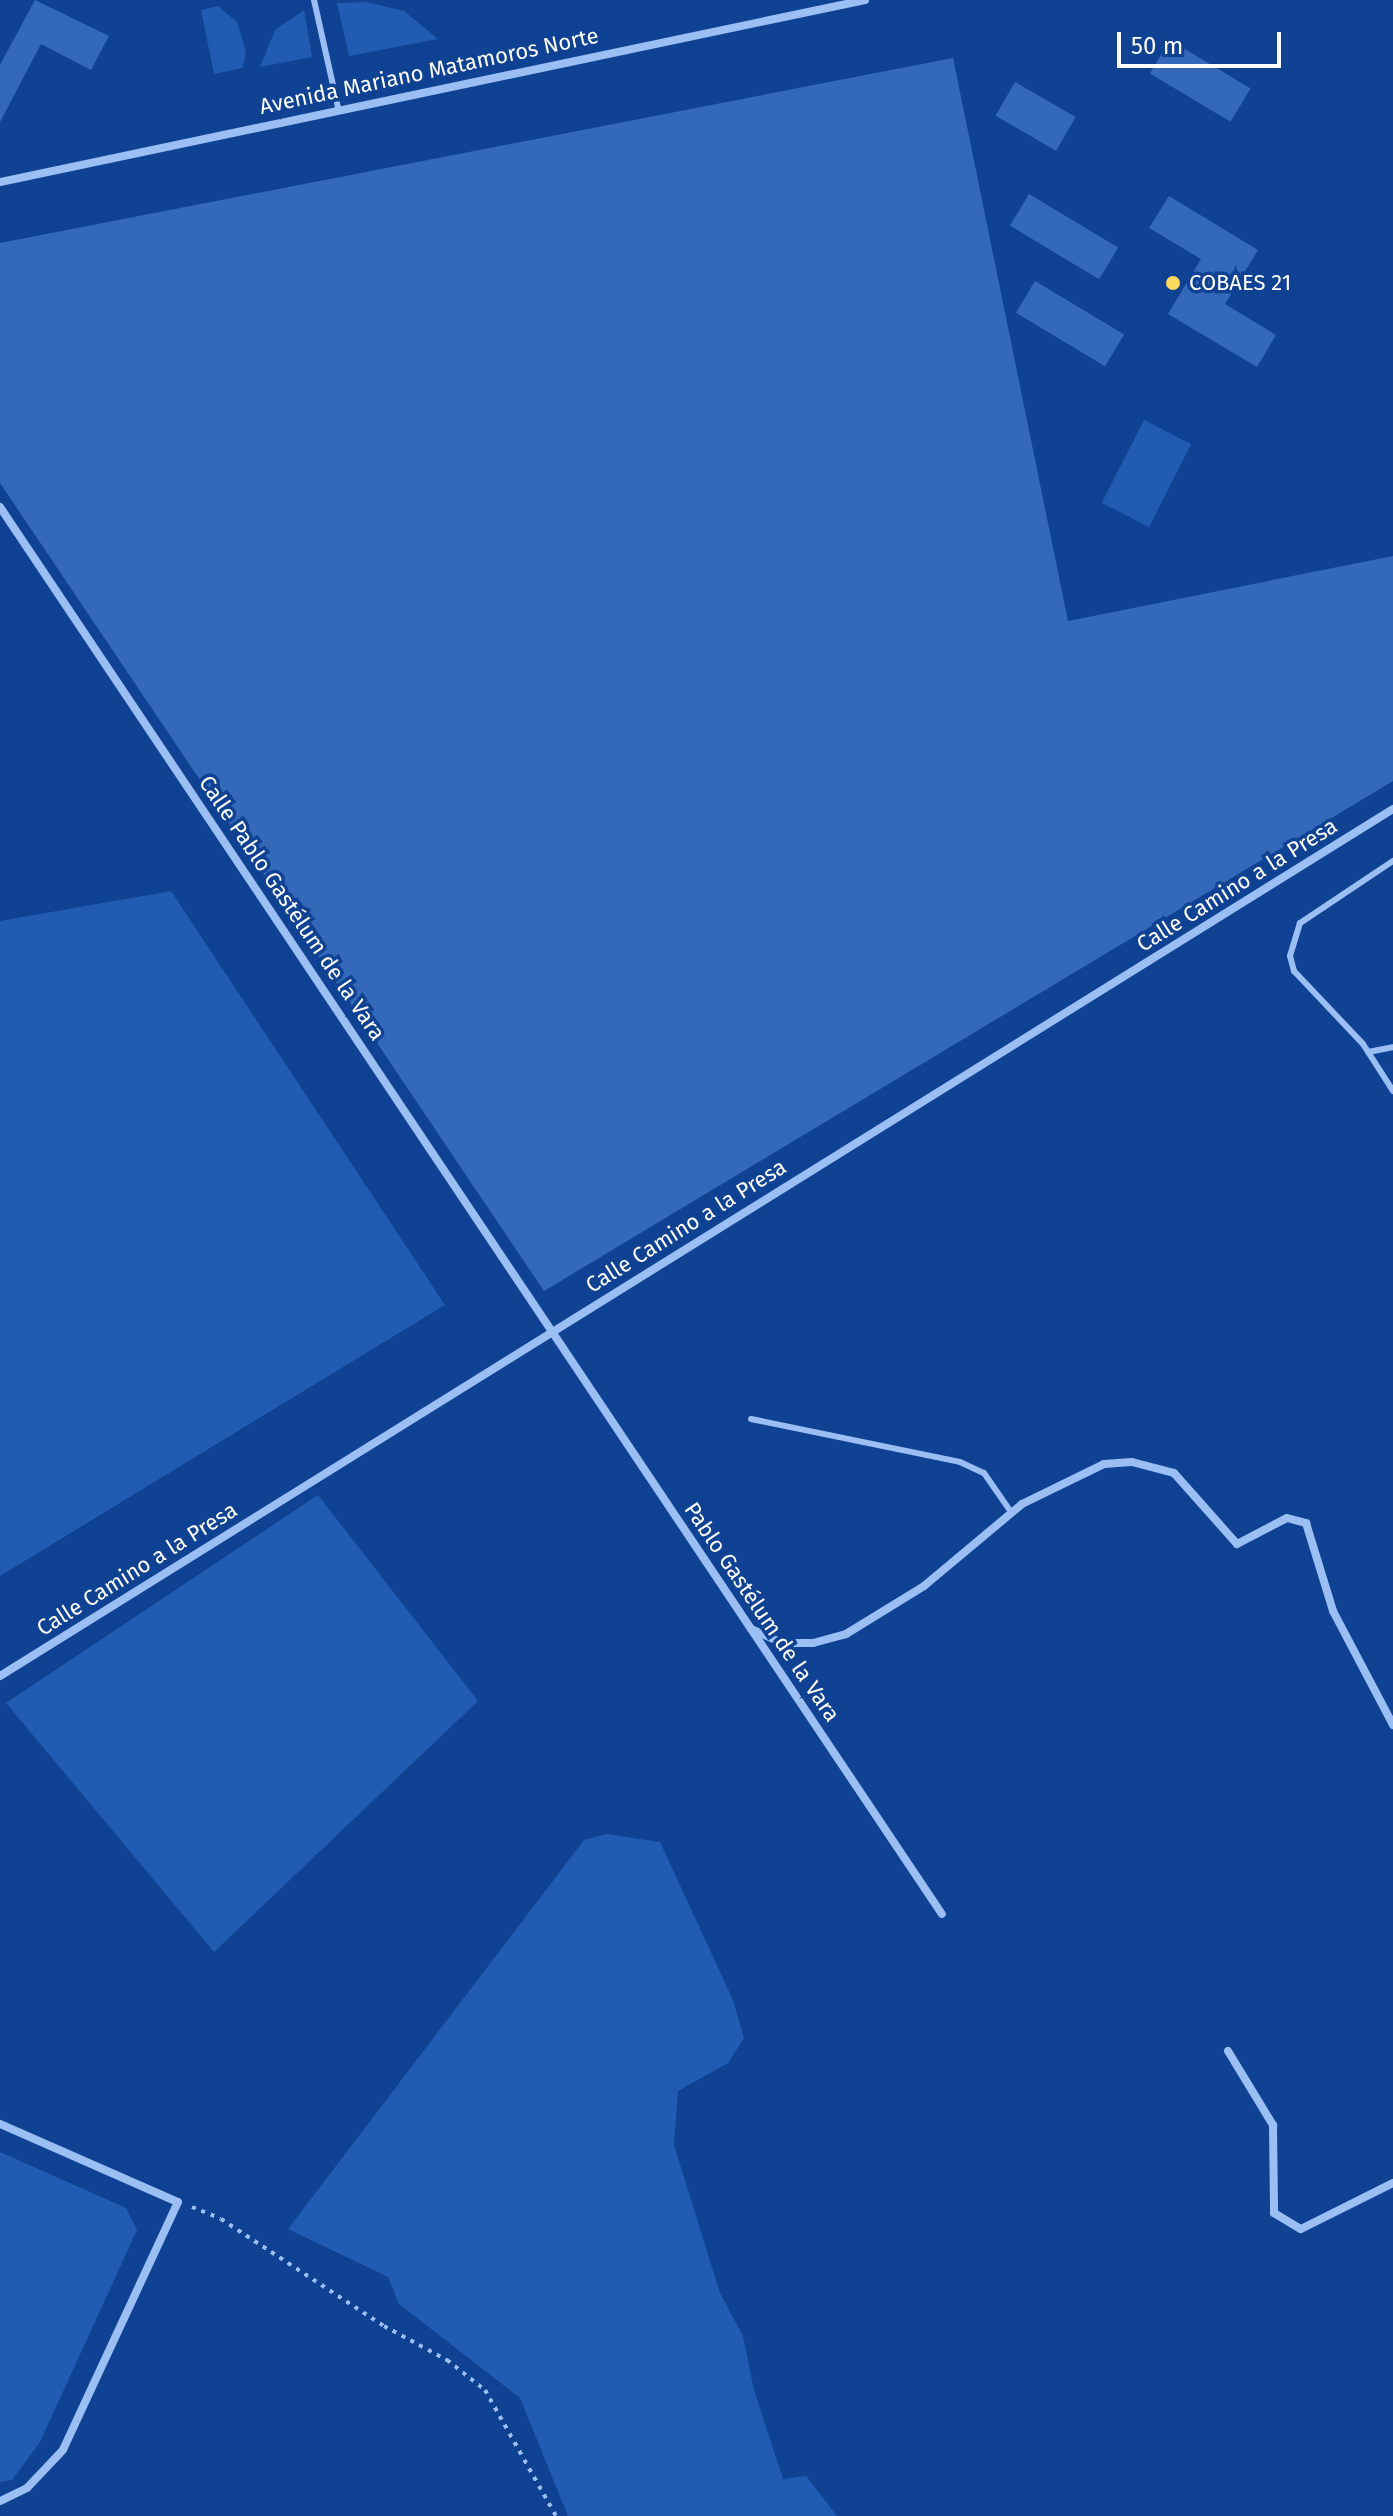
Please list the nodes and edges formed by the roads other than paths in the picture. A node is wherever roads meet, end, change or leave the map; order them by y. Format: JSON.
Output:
{"nodes":[{"id":1,"x":314,"y":0,"type":"edge"},
{"id":2,"x":865,"y":0,"type":"edge"},
{"id":3,"x":338,"y":107,"type":"junction"},
{"id":4,"x":0,"y":182,"type":"edge"},
{"id":5,"x":0,"y":507,"type":"edge"},
{"id":6,"x":1393,"y":809,"type":"edge"},
{"id":7,"x":1393,"y":861,"type":"edge"},
{"id":8,"x":1393,"y":1047,"type":"edge"},
{"id":9,"x":1368,"y":1052,"type":"junction"},
{"id":10,"x":1393,"y":1091,"type":"edge"},
{"id":11,"x":550,"y":1331,"type":"junction"},
{"id":12,"x":751,"y":1419,"type":"dead end"},
{"id":13,"x":1011,"y":1512,"type":"junction"},
{"id":14,"x":750,"y":1629,"type":"junction"},
{"id":15,"x":0,"y":1676,"type":"edge"},
{"id":16,"x":1393,"y":1725,"type":"edge"},
{"id":17,"x":942,"y":1914,"type":"dead end"},
{"id":18,"x":1228,"y":2051,"type":"dead end"},
{"id":19,"x":0,"y":2124,"type":"edge"},
{"id":20,"x":1393,"y":2183,"type":"edge"},
{"id":21,"x":0,"y":2501,"type":"edge"}],
"edges":[{"from":1,"to":3,"type":"lane"},
{"from":2,"to":3,"type":"street","name":"Avenida Mariano Matamoros Norte"},
{"from":3,"to":4,"type":"street","name":"Avenida Mariano Matamoros Norte"},
{"from":5,"to":11,"type":"street","name":"Calle Pablo Gastélum de la Vara"},
{"from":6,"to":11,"type":"street","name":"Calle Camino a la Presa"},
{"from":7,"to":9,"type":"lane"},
{"from":8,"to":9,"type":"lane"},
{"from":9,"to":10,"type":"lane"},
{"from":11,"to":14,"type":"street","name":"Pablo Gastélum de la Vara"},
{"from":11,"to":15,"type":"street","name":"Calle Camino a la Presa"},
{"from":12,"to":13,"type":"lane"},
{"from":13,"to":14,"type":"street"},
{"from":13,"to":16,"type":"street"},
{"from":14,"to":17,"type":"street","name":"Pablo Gastélum de la Vara"},
{"from":18,"to":20,"type":"street"},
{"from":19,"to":21,"type":"street"}]}
